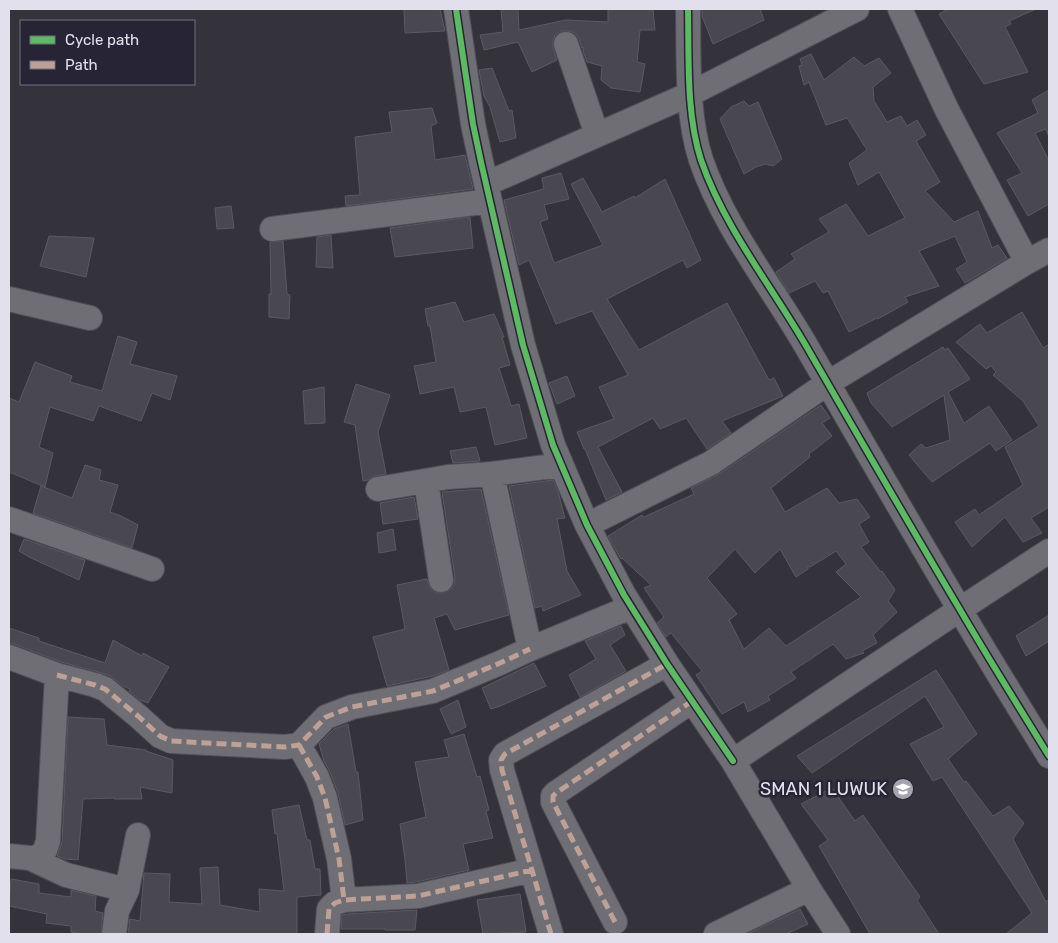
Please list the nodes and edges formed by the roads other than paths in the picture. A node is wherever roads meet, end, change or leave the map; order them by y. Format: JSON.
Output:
{"nodes":[{"id":1,"x":456,"y":9,"type":"edge"},
{"id":2,"x":688,"y":9,"type":"edge"},
{"id":3,"x":857,"y":9,"type":"edge"},
{"id":4,"x":900,"y":9,"type":"edge"},
{"id":5,"x":566,"y":44,"type":"dead end"},
{"id":6,"x":690,"y":94,"type":"junction"},
{"id":7,"x":597,"y":135,"type":"junction"},
{"id":8,"x":488,"y":192,"type":"junction"},
{"id":9,"x":272,"y":229,"type":"dead end"},
{"id":10,"x":1049,"y":250,"type":"edge"},
{"id":11,"x":1027,"y":262,"type":"junction"},
{"id":12,"x":9,"y":299,"type":"edge"},
{"id":13,"x":90,"y":318,"type":"dead end"},
{"id":14,"x":828,"y":383,"type":"junction"},
{"id":15,"x":562,"y":465,"type":"junction"},
{"id":16,"x":492,"y":474,"type":"junction"},
{"id":17,"x":426,"y":481,"type":"junction"},
{"id":18,"x":378,"y":489,"type":"dead end"},
{"id":19,"x":9,"y":519,"type":"edge"},
{"id":20,"x":587,"y":525,"type":"junction"},
{"id":21,"x":1049,"y":551,"type":"edge"},
{"id":22,"x":152,"y":569,"type":"dead end"},
{"id":23,"x":441,"y":580,"type":"dead end"},
{"id":24,"x":631,"y":607,"type":"junction"},
{"id":25,"x":960,"y":610,"type":"junction"},
{"id":26,"x":530,"y":649,"type":"junction"},
{"id":27,"x":9,"y":657,"type":"edge"},
{"id":28,"x":667,"y":664,"type":"junction"},
{"id":29,"x":57,"y":675,"type":"junction"},
{"id":30,"x":692,"y":701,"type":"junction"},
{"id":31,"x":299,"y":745,"type":"junction"},
{"id":32,"x":1049,"y":756,"type":"edge"},
{"id":33,"x":733,"y":761,"type":"junction"},
{"id":34,"x":138,"y":835,"type":"dead end"},
{"id":35,"x":19,"y":857,"type":"edge"},
{"id":36,"x":532,"y":870,"type":"junction"},
{"id":37,"x":809,"y":889,"type":"junction"},
{"id":38,"x":127,"y":890,"type":"junction"},
{"id":39,"x":344,"y":900,"type":"junction"},
{"id":40,"x":615,"y":922,"type":"dead end"},
{"id":41,"x":114,"y":934,"type":"edge"},
{"id":42,"x":327,"y":934,"type":"edge"},
{"id":43,"x":551,"y":934,"type":"edge"},
{"id":44,"x":716,"y":934,"type":"edge"},
{"id":45,"x":838,"y":934,"type":"edge"}],
"edges":[{"from":1,"to":8,"type":"street"},
{"from":2,"to":6,"type":"street"},
{"from":3,"to":6,"type":"street"},
{"from":4,"to":11,"type":"street"},
{"from":5,"to":7,"type":"street"},
{"from":6,"to":7,"type":"street"},
{"from":6,"to":14,"type":"street"},
{"from":7,"to":8,"type":"street"},
{"from":8,"to":9,"type":"street"},
{"from":8,"to":15,"type":"street"},
{"from":10,"to":11,"type":"street"},
{"from":11,"to":14,"type":"street"},
{"from":12,"to":13,"type":"street"},
{"from":14,"to":20,"type":"street"},
{"from":14,"to":25,"type":"street"},
{"from":15,"to":16,"type":"street"},
{"from":15,"to":20,"type":"street"},
{"from":16,"to":17,"type":"street"},
{"from":16,"to":26,"type":"street"},
{"from":17,"to":18,"type":"street"},
{"from":17,"to":23,"type":"street"},
{"from":19,"to":22,"type":"street"},
{"from":20,"to":24,"type":"street"},
{"from":21,"to":25,"type":"street"},
{"from":24,"to":26,"type":"street"},
{"from":24,"to":28,"type":"street"},
{"from":25,"to":32,"type":"street"},
{"from":25,"to":33,"type":"street"},
{"from":26,"to":31,"type":"street"},
{"from":27,"to":29,"type":"street"},
{"from":28,"to":30,"type":"street"},
{"from":28,"to":36,"type":"street"},
{"from":29,"to":31,"type":"street"},
{"from":29,"to":35,"type":"street"},
{"from":30,"to":33,"type":"street"},
{"from":30,"to":40,"type":"street"},
{"from":31,"to":39,"type":"street"},
{"from":33,"to":37,"type":"street"},
{"from":34,"to":38,"type":"street"},
{"from":35,"to":38,"type":"street"},
{"from":36,"to":39,"type":"street"},
{"from":36,"to":43,"type":"street"},
{"from":37,"to":44,"type":"street"},
{"from":37,"to":45,"type":"street"},
{"from":38,"to":41,"type":"street"},
{"from":39,"to":42,"type":"street"}]}
